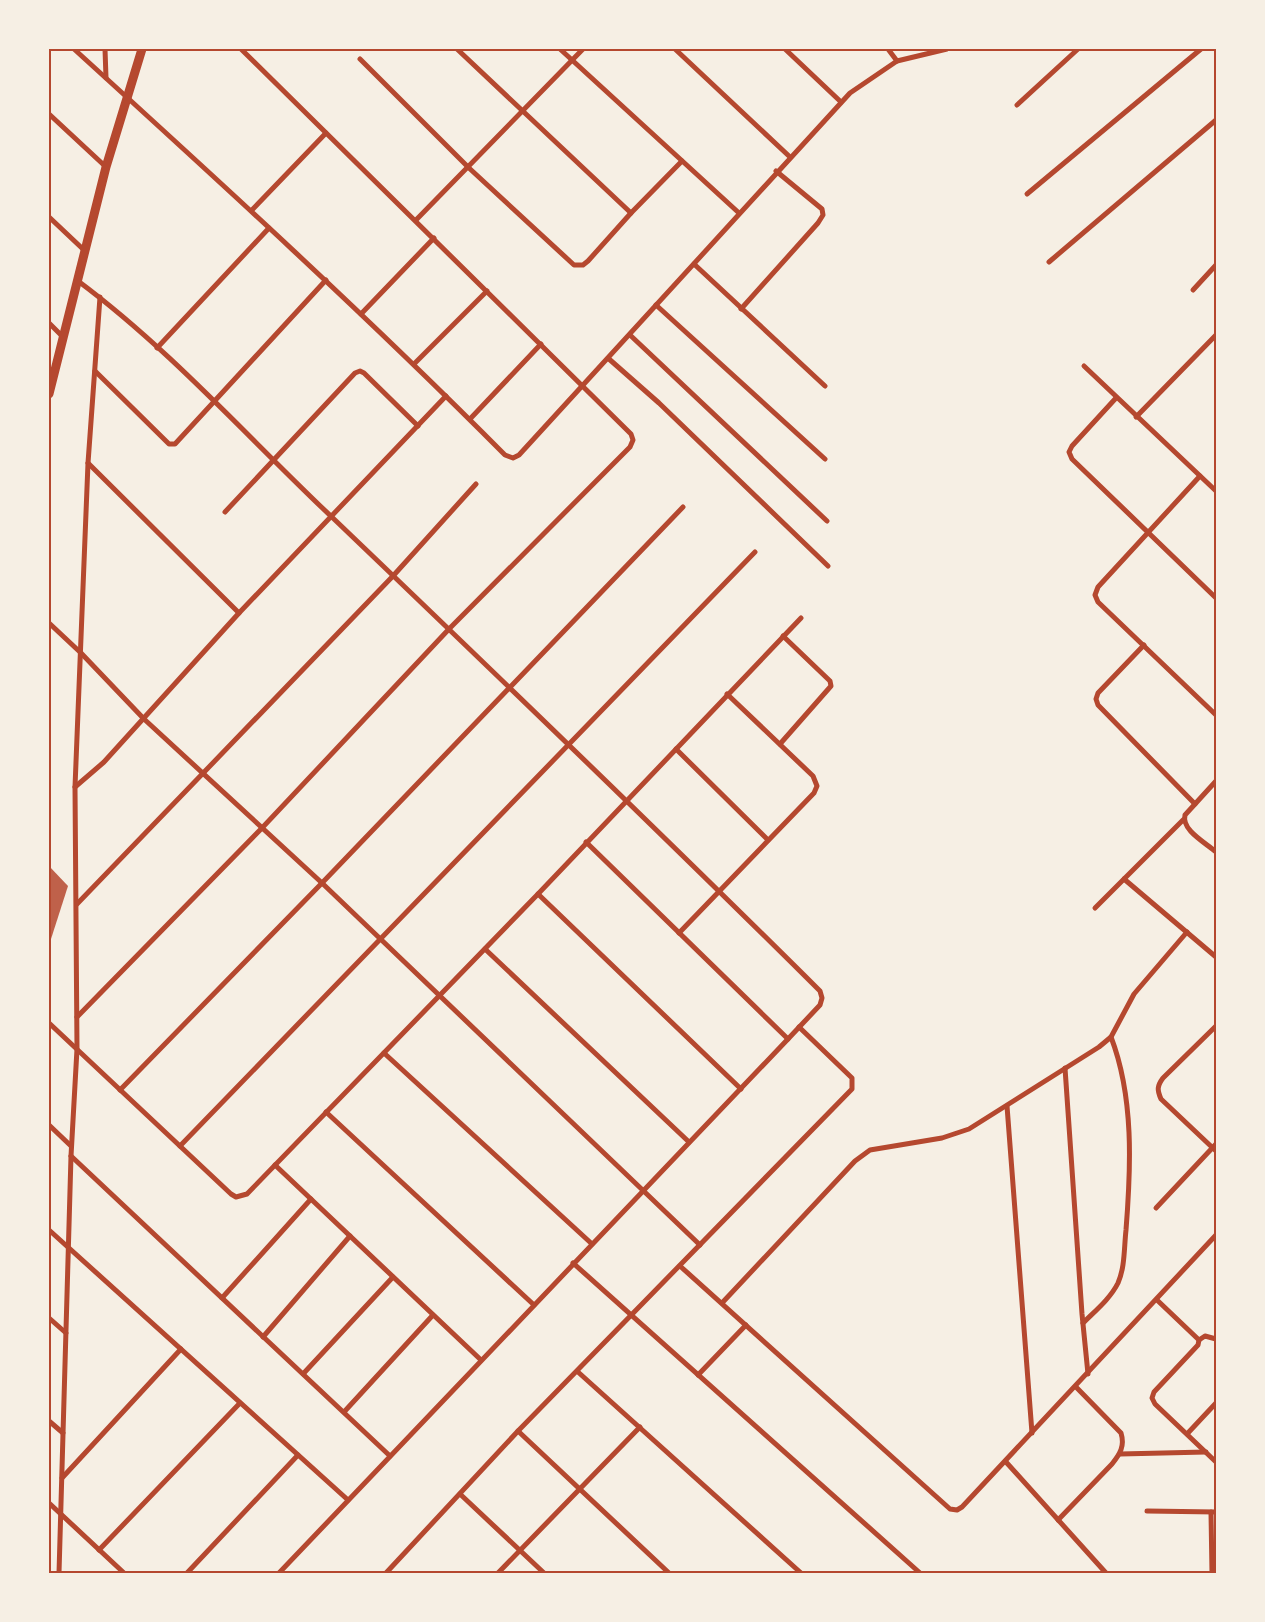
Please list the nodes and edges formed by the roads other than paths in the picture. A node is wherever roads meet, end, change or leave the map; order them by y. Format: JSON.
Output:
{"nodes":[{"id":1,"x":74,"y":49,"type":"edge"},
{"id":2,"x":105,"y":49,"type":"edge"},
{"id":3,"x":142,"y":49,"type":"edge"},
{"id":4,"x":241,"y":49,"type":"edge"},
{"id":5,"x":457,"y":49,"type":"edge"},
{"id":6,"x":560,"y":49,"type":"edge"},
{"id":7,"x":583,"y":49,"type":"edge"},
{"id":8,"x":675,"y":49,"type":"edge"},
{"id":9,"x":785,"y":49,"type":"edge"},
{"id":10,"x":888,"y":49,"type":"edge"},
{"id":11,"x":947,"y":49,"type":"edge"},
{"id":12,"x":1078,"y":49,"type":"edge"},
{"id":13,"x":1200,"y":49,"type":"edge"},
{"id":14,"x":360,"y":59,"type":"dead end"},
{"id":15,"x":572,"y":61,"type":"junction"},
{"id":16,"x":897,"y":61,"type":"junction"},
{"id":17,"x":106,"y":78,"type":"junction"},
{"id":18,"x":126,"y":96,"type":"junction"},
{"id":19,"x":841,"y":102,"type":"junction"},
{"id":20,"x":1017,"y":105,"type":"dead end"},
{"id":21,"x":523,"y":111,"type":"junction"},
{"id":22,"x":49,"y":114,"type":"edge"},
{"id":23,"x":1216,"y":120,"type":"edge"},
{"id":24,"x":326,"y":132,"type":"junction"},
{"id":25,"x":790,"y":157,"type":"junction"},
{"id":26,"x":682,"y":161,"type":"junction"},
{"id":27,"x":106,"y":167,"type":"junction"},
{"id":28,"x":469,"y":168,"type":"junction"},
{"id":29,"x":776,"y":172,"type":"junction"},
{"id":30,"x":1027,"y":194,"type":"dead end"},
{"id":31,"x":252,"y":210,"type":"junction"},
{"id":32,"x":630,"y":213,"type":"junction"},
{"id":33,"x":739,"y":213,"type":"junction"},
{"id":34,"x":49,"y":217,"type":"edge"},
{"id":35,"x":416,"y":220,"type":"junction"},
{"id":36,"x":269,"y":228,"type":"junction"},
{"id":37,"x":434,"y":238,"type":"junction"},
{"id":38,"x":86,"y":251,"type":"junction"},
{"id":39,"x":1049,"y":262,"type":"dead end"},
{"id":40,"x":694,"y":264,"type":"junction"},
{"id":41,"x":1216,"y":266,"type":"edge"},
{"id":42,"x":326,"y":280,"type":"junction"},
{"id":43,"x":78,"y":281,"type":"junction"},
{"id":44,"x":1193,"y":290,"type":"dead end"},
{"id":45,"x":487,"y":291,"type":"junction"},
{"id":46,"x":100,"y":297,"type":"junction"},
{"id":47,"x":656,"y":305,"type":"junction"},
{"id":48,"x":740,"y":309,"type":"junction"},
{"id":49,"x":362,"y":314,"type":"junction"},
{"id":50,"x":49,"y":323,"type":"edge"},
{"id":51,"x":630,"y":335,"type":"junction"},
{"id":52,"x":1216,"y":336,"type":"edge"},
{"id":53,"x":64,"y":338,"type":"junction"},
{"id":54,"x":541,"y":344,"type":"junction"},
{"id":55,"x":157,"y":348,"type":"junction"},
{"id":56,"x":610,"y":359,"type":"junction"},
{"id":57,"x":414,"y":364,"type":"junction"},
{"id":58,"x":1084,"y":366,"type":"dead end"},
{"id":59,"x":95,"y":371,"type":"junction"},
{"id":60,"x":825,"y":386,"type":"dead end"},
{"id":61,"x":583,"y":387,"type":"junction"},
{"id":62,"x":49,"y":394,"type":"edge"},
{"id":63,"x":446,"y":396,"type":"junction"},
{"id":64,"x":1116,"y":398,"type":"junction"},
{"id":65,"x":215,"y":403,"type":"junction"},
{"id":66,"x":1136,"y":417,"type":"junction"},
{"id":67,"x":470,"y":419,"type":"junction"},
{"id":68,"x":418,"y":426,"type":"junction"},
{"id":69,"x":826,"y":459,"type":"dead end"},
{"id":70,"x":273,"y":460,"type":"junction"},
{"id":71,"x":88,"y":463,"type":"junction"},
{"id":72,"x":1200,"y":476,"type":"junction"},
{"id":73,"x":476,"y":484,"type":"dead end"},
{"id":74,"x":1216,"y":491,"type":"edge"},
{"id":75,"x":683,"y":507,"type":"dead end"},
{"id":76,"x":225,"y":512,"type":"dead end"},
{"id":77,"x":332,"y":518,"type":"junction"},
{"id":78,"x":828,"y":521,"type":"dead end"},
{"id":79,"x":1148,"y":533,"type":"junction"},
{"id":80,"x":755,"y":552,"type":"dead end"},
{"id":81,"x":828,"y":566,"type":"dead end"},
{"id":82,"x":393,"y":576,"type":"junction"},
{"id":83,"x":1216,"y":598,"type":"edge"},
{"id":84,"x":239,"y":614,"type":"junction"},
{"id":85,"x":801,"y":618,"type":"dead end"},
{"id":86,"x":49,"y":624,"type":"edge"},
{"id":87,"x":448,"y":629,"type":"junction"},
{"id":88,"x":783,"y":636,"type":"junction"},
{"id":89,"x":1144,"y":645,"type":"junction"},
{"id":90,"x":81,"y":653,"type":"junction"},
{"id":91,"x":509,"y":689,"type":"junction"},
{"id":92,"x":727,"y":694,"type":"junction"},
{"id":93,"x":1216,"y":715,"type":"edge"},
{"id":94,"x":144,"y":719,"type":"junction"},
{"id":95,"x":780,"y":744,"type":"junction"},
{"id":96,"x":568,"y":745,"type":"junction"},
{"id":97,"x":676,"y":749,"type":"junction"},
{"id":98,"x":202,"y":774,"type":"junction"},
{"id":99,"x":1216,"y":781,"type":"edge"},
{"id":100,"x":75,"y":787,"type":"junction"},
{"id":101,"x":626,"y":801,"type":"junction"},
{"id":102,"x":1195,"y":804,"type":"junction"},
{"id":103,"x":1183,"y":820,"type":"junction"},
{"id":104,"x":262,"y":828,"type":"junction"},
{"id":105,"x":768,"y":840,"type":"junction"},
{"id":106,"x":586,"y":842,"type":"junction"},
{"id":107,"x":1216,"y":852,"type":"edge"},
{"id":108,"x":1124,"y":879,"type":"junction"},
{"id":109,"x":322,"y":883,"type":"junction"},
{"id":110,"x":719,"y":891,"type":"junction"},
{"id":111,"x":538,"y":894,"type":"junction"},
{"id":112,"x":77,"y":904,"type":"junction"},
{"id":113,"x":1095,"y":908,"type":"dead end"},
{"id":114,"x":1187,"y":932,"type":"junction"},
{"id":115,"x":679,"y":933,"type":"junction"},
{"id":116,"x":381,"y":941,"type":"junction"},
{"id":117,"x":485,"y":949,"type":"junction"},
{"id":118,"x":1216,"y":957,"type":"edge"},
{"id":119,"x":440,"y":996,"type":"junction"},
{"id":120,"x":77,"y":1017,"type":"junction"},
{"id":121,"x":49,"y":1023,"type":"edge"},
{"id":122,"x":1216,"y":1026,"type":"edge"},
{"id":123,"x":799,"y":1027,"type":"junction"},
{"id":124,"x":1111,"y":1037,"type":"junction"},
{"id":125,"x":788,"y":1039,"type":"junction"},
{"id":126,"x":77,"y":1049,"type":"junction"},
{"id":127,"x":384,"y":1053,"type":"junction"},
{"id":128,"x":1065,"y":1068,"type":"junction"},
{"id":129,"x":741,"y":1089,"type":"junction"},
{"id":130,"x":120,"y":1090,"type":"junction"},
{"id":131,"x":1007,"y":1106,"type":"junction"},
{"id":132,"x":326,"y":1112,"type":"junction"},
{"id":133,"x":49,"y":1125,"type":"edge"},
{"id":134,"x":689,"y":1142,"type":"junction"},
{"id":135,"x":72,"y":1146,"type":"junction"},
{"id":136,"x":180,"y":1146,"type":"junction"},
{"id":137,"x":1215,"y":1147,"type":"edge"},
{"id":138,"x":71,"y":1156,"type":"junction"},
{"id":139,"x":275,"y":1165,"type":"junction"},
{"id":140,"x":642,"y":1191,"type":"junction"},
{"id":141,"x":311,"y":1199,"type":"junction"},
{"id":142,"x":1156,"y":1208,"type":"dead end"},
{"id":143,"x":49,"y":1230,"type":"edge"},
{"id":144,"x":1216,"y":1235,"type":"edge"},
{"id":145,"x":350,"y":1236,"type":"junction"},
{"id":146,"x":592,"y":1244,"type":"junction"},
{"id":147,"x":700,"y":1245,"type":"junction"},
{"id":148,"x":68,"y":1247,"type":"junction"},
{"id":149,"x":573,"y":1263,"type":"junction"},
{"id":150,"x":680,"y":1266,"type":"junction"},
{"id":151,"x":394,"y":1277,"type":"junction"},
{"id":152,"x":222,"y":1298,"type":"junction"},
{"id":153,"x":1157,"y":1300,"type":"junction"},
{"id":154,"x":722,"y":1303,"type":"junction"},
{"id":155,"x":534,"y":1304,"type":"junction"},
{"id":156,"x":434,"y":1315,"type":"junction"},
{"id":157,"x":632,"y":1316,"type":"junction"},
{"id":158,"x":49,"y":1318,"type":"edge"},
{"id":159,"x":1083,"y":1323,"type":"junction"},
{"id":160,"x":746,"y":1325,"type":"junction"},
{"id":161,"x":66,"y":1333,"type":"junction"},
{"id":162,"x":264,"y":1336,"type":"junction"},
{"id":163,"x":1216,"y":1338,"type":"edge"},
{"id":164,"x":1199,"y":1340,"type":"junction"},
{"id":165,"x":181,"y":1349,"type":"junction"},
{"id":166,"x":481,"y":1360,"type":"junction"},
{"id":167,"x":578,"y":1372,"type":"junction"},
{"id":168,"x":303,"y":1374,"type":"junction"},
{"id":169,"x":1088,"y":1374,"type":"junction"},
{"id":170,"x":698,"y":1375,"type":"junction"},
{"id":171,"x":1076,"y":1387,"type":"junction"},
{"id":172,"x":240,"y":1403,"type":"junction"},
{"id":173,"x":1216,"y":1403,"type":"edge"},
{"id":174,"x":344,"y":1412,"type":"junction"},
{"id":175,"x":49,"y":1420,"type":"edge"},
{"id":176,"x":640,"y":1427,"type":"junction"},
{"id":177,"x":518,"y":1431,"type":"junction"},
{"id":178,"x":63,"y":1433,"type":"junction"},
{"id":179,"x":1032,"y":1434,"type":"junction"},
{"id":180,"x":1187,"y":1434,"type":"junction"},
{"id":181,"x":1206,"y":1452,"type":"junction"},
{"id":182,"x":1120,"y":1454,"type":"junction"},
{"id":183,"x":298,"y":1455,"type":"junction"},
{"id":184,"x":390,"y":1456,"type":"junction"},
{"id":185,"x":1006,"y":1462,"type":"junction"},
{"id":186,"x":1216,"y":1462,"type":"edge"},
{"id":187,"x":62,"y":1478,"type":"junction"},
{"id":188,"x":580,"y":1489,"type":"junction"},
{"id":189,"x":460,"y":1494,"type":"junction"},
{"id":190,"x":348,"y":1500,"type":"junction"},
{"id":191,"x":49,"y":1503,"type":"edge"},
{"id":192,"x":1148,"y":1511,"type":"dead end"},
{"id":193,"x":1214,"y":1512,"type":"edge"},
{"id":194,"x":61,"y":1514,"type":"junction"},
{"id":195,"x":1058,"y":1520,"type":"junction"},
{"id":196,"x":99,"y":1550,"type":"junction"},
{"id":197,"x":520,"y":1550,"type":"junction"},
{"id":198,"x":59,"y":1573,"type":"edge"},
{"id":199,"x":124,"y":1573,"type":"edge"},
{"id":200,"x":187,"y":1573,"type":"edge"},
{"id":201,"x":279,"y":1573,"type":"edge"},
{"id":202,"x":386,"y":1573,"type":"edge"},
{"id":203,"x":498,"y":1573,"type":"edge"},
{"id":204,"x":544,"y":1573,"type":"edge"},
{"id":205,"x":669,"y":1573,"type":"edge"},
{"id":206,"x":800,"y":1573,"type":"edge"},
{"id":207,"x":920,"y":1573,"type":"edge"},
{"id":208,"x":1106,"y":1573,"type":"edge"},
{"id":209,"x":1212,"y":1573,"type":"edge"}],
"edges":[{"from":1,"to":17,"type":"street"},
{"from":2,"to":17,"type":"street"},
{"from":3,"to":18,"type":"street"},
{"from":4,"to":24,"type":"street"},
{"from":5,"to":21,"type":"street"},
{"from":6,"to":15,"type":"street"},
{"from":7,"to":15,"type":"street"},
{"from":8,"to":25,"type":"street"},
{"from":9,"to":19,"type":"street"},
{"from":10,"to":16,"type":"street"},
{"from":11,"to":16,"type":"street"},
{"from":12,"to":20,"type":"street"},
{"from":13,"to":30,"type":"street"},
{"from":14,"to":28,"type":"street"},
{"from":15,"to":21,"type":"street"},
{"from":15,"to":26,"type":"street"},
{"from":16,"to":19,"type":"street"},
{"from":17,"to":18,"type":"street"},
{"from":18,"to":27,"type":"street"},
{"from":18,"to":31,"type":"street"},
{"from":19,"to":25,"type":"street"},
{"from":21,"to":28,"type":"street"},
{"from":21,"to":32,"type":"street"},
{"from":22,"to":27,"type":"street"},
{"from":23,"to":39,"type":"street"},
{"from":24,"to":31,"type":"street"},
{"from":24,"to":35,"type":"street"},
{"from":25,"to":29,"type":"street"},
{"from":26,"to":32,"type":"street"},
{"from":26,"to":33,"type":"street"},
{"from":27,"to":38,"type":"street"},
{"from":28,"to":32,"type":"street"},
{"from":28,"to":35,"type":"street"},
{"from":29,"to":33,"type":"street"},
{"from":29,"to":48,"type":"street"},
{"from":31,"to":36,"type":"street"},
{"from":33,"to":40,"type":"street"},
{"from":34,"to":38,"type":"street"},
{"from":35,"to":37,"type":"street"},
{"from":36,"to":42,"type":"street"},
{"from":36,"to":55,"type":"street"},
{"from":37,"to":45,"type":"street"},
{"from":37,"to":49,"type":"street"},
{"from":38,"to":43,"type":"street"},
{"from":40,"to":47,"type":"street"},
{"from":40,"to":48,"type":"street"},
{"from":41,"to":44,"type":"street"},
{"from":42,"to":49,"type":"street"},
{"from":42,"to":65,"type":"street"},
{"from":43,"to":46,"type":"street"},
{"from":43,"to":53,"type":"street"},
{"from":45,"to":54,"type":"street"},
{"from":45,"to":57,"type":"street"},
{"from":46,"to":55,"type":"street"},
{"from":46,"to":59,"type":"street"},
{"from":47,"to":51,"type":"street"},
{"from":47,"to":69,"type":"street"},
{"from":48,"to":60,"type":"street"},
{"from":49,"to":57,"type":"street"},
{"from":50,"to":53,"type":"street"},
{"from":51,"to":56,"type":"street"},
{"from":51,"to":78,"type":"street"},
{"from":52,"to":66,"type":"street"},
{"from":53,"to":62,"type":"street"},
{"from":54,"to":61,"type":"street"},
{"from":54,"to":67,"type":"street"},
{"from":55,"to":65,"type":"street"},
{"from":56,"to":61,"type":"street"},
{"from":56,"to":81,"type":"street"},
{"from":57,"to":63,"type":"street"},
{"from":58,"to":64,"type":"street"},
{"from":59,"to":65,"type":"street"},
{"from":59,"to":71,"type":"street"},
{"from":61,"to":67,"type":"street"},
{"from":61,"to":87,"type":"street"},
{"from":63,"to":67,"type":"street"},
{"from":63,"to":68,"type":"street"},
{"from":64,"to":66,"type":"street"},
{"from":64,"to":79,"type":"street"},
{"from":65,"to":70,"type":"street"},
{"from":66,"to":72,"type":"street"},
{"from":68,"to":70,"type":"street"},
{"from":68,"to":77,"type":"street"},
{"from":70,"to":76,"type":"street"},
{"from":70,"to":77,"type":"street"},
{"from":71,"to":84,"type":"street"},
{"from":71,"to":90,"type":"street"},
{"from":72,"to":74,"type":"street"},
{"from":72,"to":79,"type":"street"},
{"from":73,"to":82,"type":"street"},
{"from":75,"to":91,"type":"street"},
{"from":77,"to":82,"type":"street"},
{"from":77,"to":84,"type":"street"},
{"from":79,"to":83,"type":"street"},
{"from":79,"to":89,"type":"street"},
{"from":80,"to":96,"type":"street"},
{"from":82,"to":87,"type":"street"},
{"from":82,"to":98,"type":"street"},
{"from":84,"to":94,"type":"street"},
{"from":85,"to":88,"type":"street"},
{"from":86,"to":90,"type":"street"},
{"from":87,"to":91,"type":"street"},
{"from":87,"to":104,"type":"street"},
{"from":88,"to":92,"type":"street"},
{"from":88,"to":95,"type":"street"},
{"from":89,"to":93,"type":"street"},
{"from":89,"to":102,"type":"street"},
{"from":90,"to":94,"type":"street"},
{"from":90,"to":100,"type":"street"},
{"from":91,"to":96,"type":"street"},
{"from":91,"to":109,"type":"street"},
{"from":92,"to":95,"type":"street"},
{"from":92,"to":97,"type":"street"},
{"from":94,"to":98,"type":"street"},
{"from":94,"to":100,"type":"street"},
{"from":95,"to":105,"type":"street"},
{"from":96,"to":101,"type":"street"},
{"from":96,"to":116,"type":"street"},
{"from":97,"to":101,"type":"street"},
{"from":97,"to":105,"type":"street"},
{"from":98,"to":104,"type":"street"},
{"from":98,"to":112,"type":"street"},
{"from":99,"to":102,"type":"street"},
{"from":100,"to":112,"type":"street"},
{"from":101,"to":106,"type":"street"},
{"from":101,"to":110,"type":"street"},
{"from":102,"to":103,"type":"street"},
{"from":103,"to":107,"type":"street"},
{"from":103,"to":108,"type":"street"},
{"from":104,"to":109,"type":"street"},
{"from":104,"to":120,"type":"street"},
{"from":105,"to":110,"type":"street"},
{"from":106,"to":111,"type":"street"},
{"from":106,"to":115,"type":"street"},
{"from":108,"to":113,"type":"street"},
{"from":108,"to":114,"type":"street"},
{"from":109,"to":116,"type":"street"},
{"from":109,"to":130,"type":"street"},
{"from":110,"to":115,"type":"street"},
{"from":110,"to":123,"type":"street"},
{"from":111,"to":117,"type":"street"},
{"from":111,"to":129,"type":"street"},
{"from":112,"to":120,"type":"street"},
{"from":114,"to":118,"type":"street"},
{"from":114,"to":124,"type":"street"},
{"from":115,"to":125,"type":"street"},
{"from":116,"to":119,"type":"street"},
{"from":116,"to":136,"type":"street"},
{"from":117,"to":119,"type":"street"},
{"from":117,"to":134,"type":"street"},
{"from":119,"to":127,"type":"street"},
{"from":119,"to":140,"type":"street"},
{"from":120,"to":126,"type":"street"},
{"from":121,"to":126,"type":"street"},
{"from":122,"to":137,"type":"street"},
{"from":123,"to":125,"type":"street"},
{"from":123,"to":147,"type":"street"},
{"from":124,"to":128,"type":"street"},
{"from":124,"to":159,"type":"street"},
{"from":125,"to":129,"type":"street"},
{"from":126,"to":130,"type":"street"},
{"from":126,"to":135,"type":"street"},
{"from":127,"to":132,"type":"street"},
{"from":127,"to":146,"type":"street"},
{"from":128,"to":131,"type":"street"},
{"from":128,"to":159,"type":"street"},
{"from":129,"to":134,"type":"street"},
{"from":130,"to":136,"type":"street"},
{"from":131,"to":154,"type":"street"},
{"from":131,"to":179,"type":"street"},
{"from":132,"to":139,"type":"street"},
{"from":132,"to":155,"type":"street"},
{"from":133,"to":135,"type":"street"},
{"from":134,"to":140,"type":"street"},
{"from":135,"to":138,"type":"street"},
{"from":136,"to":139,"type":"street"},
{"from":137,"to":142,"type":"street"},
{"from":138,"to":148,"type":"street"},
{"from":138,"to":152,"type":"street"},
{"from":139,"to":141,"type":"street"},
{"from":140,"to":146,"type":"street"},
{"from":140,"to":147,"type":"street"},
{"from":141,"to":145,"type":"street"},
{"from":141,"to":152,"type":"street"},
{"from":143,"to":148,"type":"street"},
{"from":144,"to":153,"type":"street"},
{"from":145,"to":151,"type":"street"},
{"from":145,"to":162,"type":"street"},
{"from":146,"to":149,"type":"street"},
{"from":147,"to":150,"type":"street"},
{"from":148,"to":161,"type":"street"},
{"from":148,"to":165,"type":"street"},
{"from":149,"to":155,"type":"street"},
{"from":149,"to":157,"type":"street"},
{"from":150,"to":154,"type":"street"},
{"from":150,"to":157,"type":"street"},
{"from":151,"to":156,"type":"street"},
{"from":151,"to":168,"type":"street"},
{"from":152,"to":162,"type":"street"},
{"from":153,"to":164,"type":"street"},
{"from":153,"to":169,"type":"street"},
{"from":154,"to":160,"type":"street"},
{"from":155,"to":166,"type":"street"},
{"from":156,"to":166,"type":"street"},
{"from":156,"to":174,"type":"street"},
{"from":157,"to":167,"type":"street"},
{"from":157,"to":170,"type":"street"},
{"from":158,"to":161,"type":"street"},
{"from":159,"to":169,"type":"street"},
{"from":160,"to":170,"type":"street"},
{"from":160,"to":185,"type":"street"},
{"from":161,"to":178,"type":"street"},
{"from":162,"to":168,"type":"street"},
{"from":163,"to":164,"type":"street"},
{"from":164,"to":180,"type":"street"},
{"from":165,"to":172,"type":"street"},
{"from":165,"to":187,"type":"street"},
{"from":166,"to":184,"type":"street"},
{"from":167,"to":176,"type":"street"},
{"from":167,"to":177,"type":"street"},
{"from":168,"to":174,"type":"street"},
{"from":169,"to":171,"type":"street"},
{"from":170,"to":207,"type":"street"},
{"from":171,"to":179,"type":"street"},
{"from":171,"to":182,"type":"street"},
{"from":172,"to":183,"type":"street"},
{"from":172,"to":196,"type":"street"},
{"from":173,"to":180,"type":"street"},
{"from":174,"to":184,"type":"street"},
{"from":175,"to":178,"type":"street"},
{"from":176,"to":188,"type":"street"},
{"from":176,"to":206,"type":"street"},
{"from":177,"to":188,"type":"street"},
{"from":177,"to":189,"type":"street"},
{"from":178,"to":187,"type":"street"},
{"from":179,"to":185,"type":"street"},
{"from":180,"to":181,"type":"street"},
{"from":181,"to":182,"type":"street"},
{"from":181,"to":186,"type":"street"},
{"from":182,"to":195,"type":"street"},
{"from":183,"to":190,"type":"street"},
{"from":183,"to":200,"type":"street"},
{"from":184,"to":190,"type":"street"},
{"from":185,"to":195,"type":"street"},
{"from":187,"to":194,"type":"street"},
{"from":188,"to":197,"type":"street"},
{"from":188,"to":205,"type":"street"},
{"from":189,"to":197,"type":"street"},
{"from":189,"to":202,"type":"street"},
{"from":190,"to":201,"type":"street"},
{"from":191,"to":194,"type":"street"},
{"from":192,"to":193,"type":"street"},
{"from":193,"to":209,"type":"street"},
{"from":194,"to":196,"type":"street"},
{"from":194,"to":198,"type":"street"},
{"from":195,"to":208,"type":"street"},
{"from":196,"to":199,"type":"street"},
{"from":197,"to":203,"type":"street"},
{"from":197,"to":204,"type":"street"}]}
